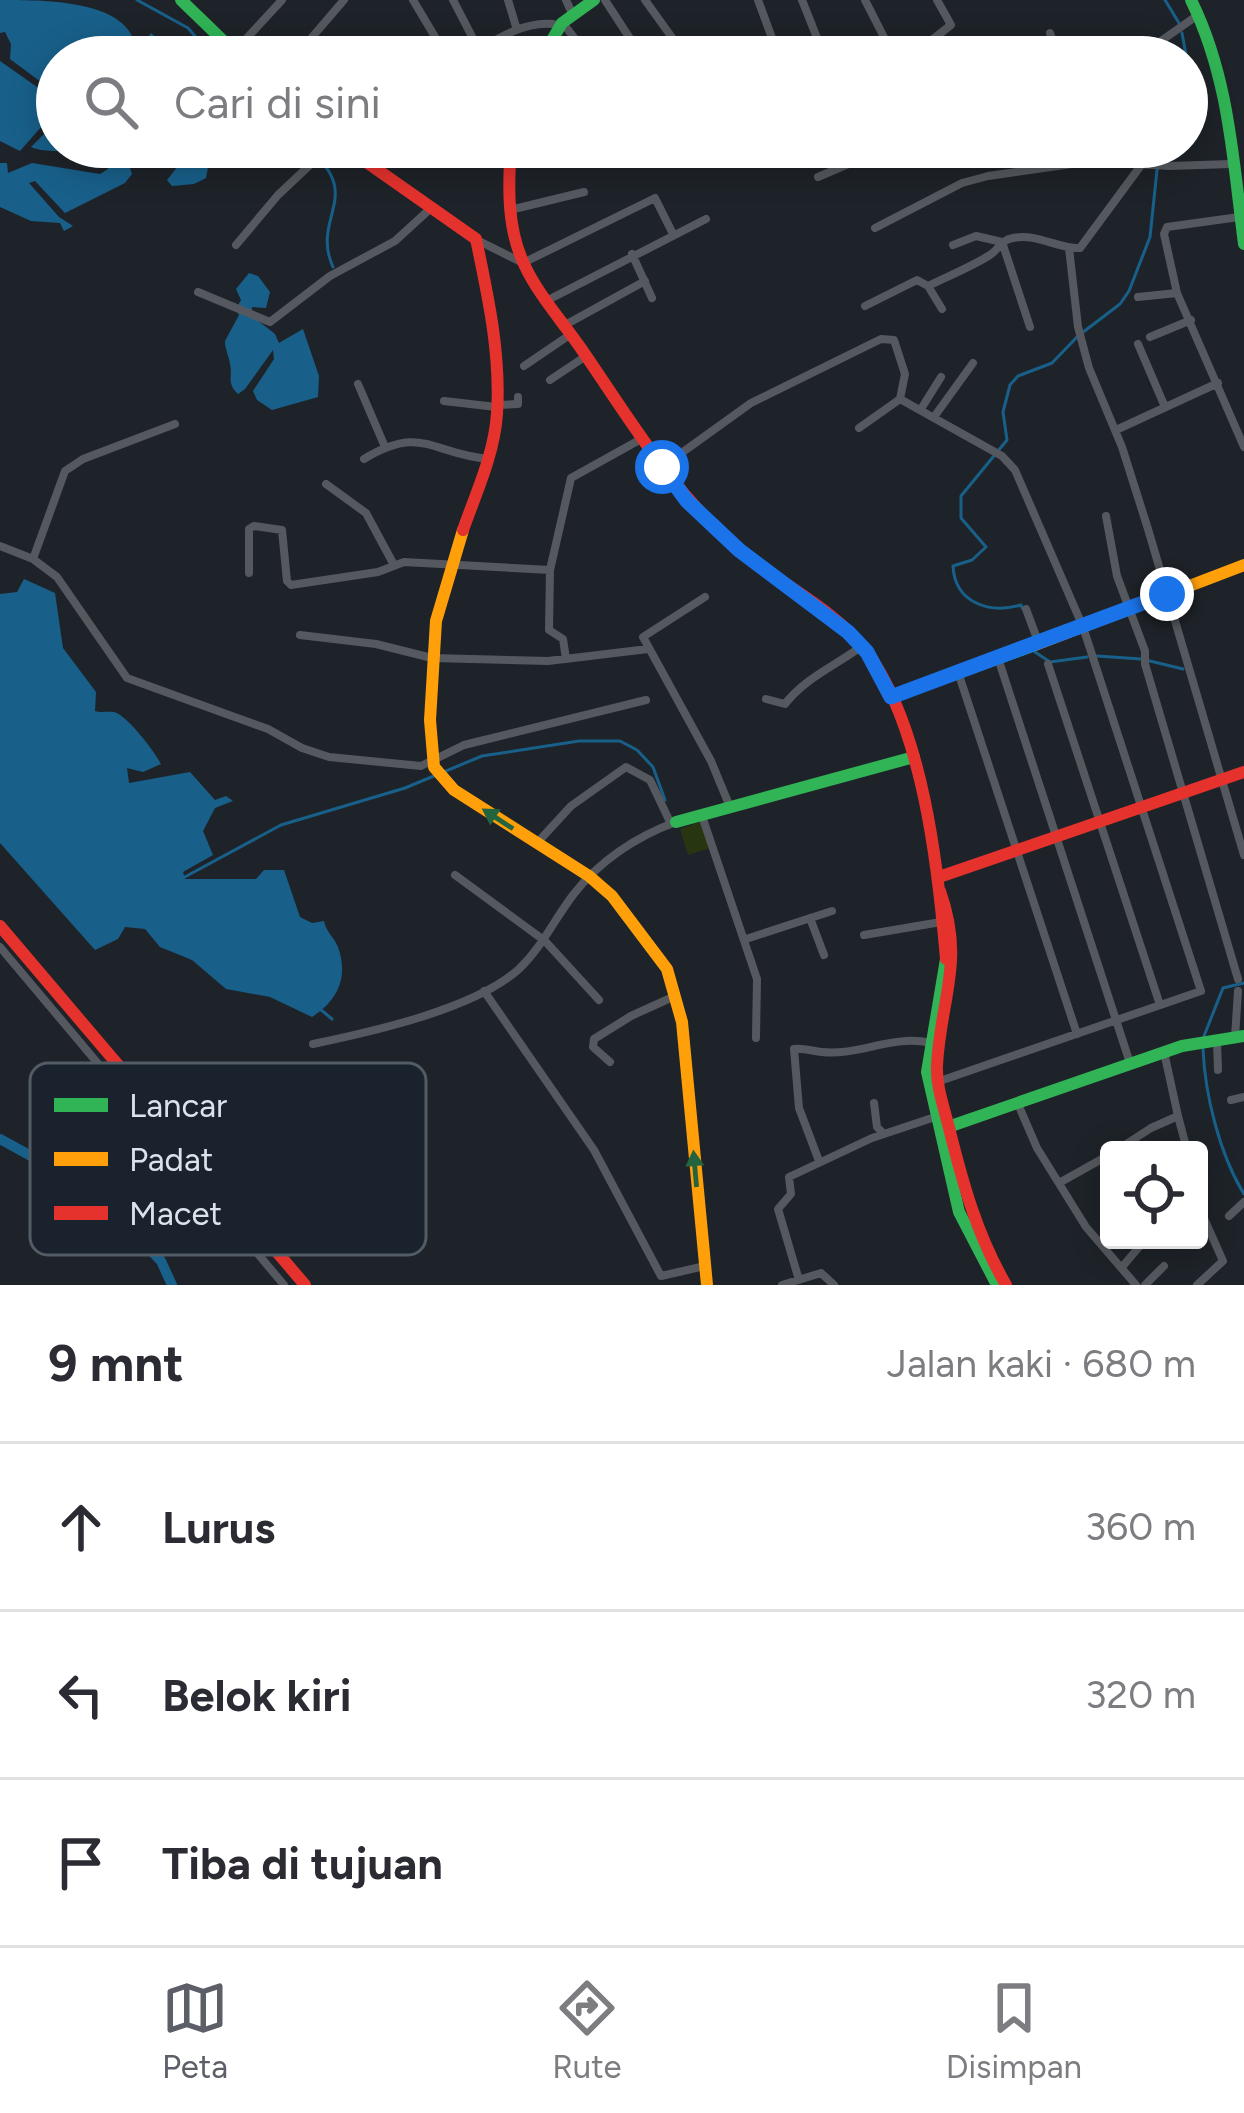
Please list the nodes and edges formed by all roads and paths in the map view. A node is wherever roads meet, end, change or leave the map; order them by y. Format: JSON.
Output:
{"nodes":[{"id":1,"x":181,"y":0,"type":"edge"},
{"id":2,"x":282,"y":0,"type":"edge"},
{"id":3,"x":344,"y":0,"type":"edge"},
{"id":4,"x":413,"y":0,"type":"edge"},
{"id":5,"x":453,"y":0,"type":"edge"},
{"id":6,"x":508,"y":0,"type":"edge"},
{"id":7,"x":594,"y":0,"type":"edge"},
{"id":8,"x":605,"y":0,"type":"edge"},
{"id":9,"x":645,"y":0,"type":"edge"},
{"id":10,"x":758,"y":0,"type":"edge"},
{"id":11,"x":802,"y":0,"type":"edge"},
{"id":12,"x":865,"y":0,"type":"edge"},
{"id":13,"x":937,"y":0,"type":"edge"},
{"id":14,"x":1191,"y":0,"type":"edge"},
{"id":15,"x":1200,"y":7,"type":"edge"},
{"id":16,"x":564,"y":14,"type":"edge"},
{"id":17,"x":517,"y":31,"type":"junction"},
{"id":18,"x":218,"y":36,"type":"edge"},
{"id":19,"x":253,"y":36,"type":"edge"},
{"id":20,"x":313,"y":36,"type":"edge"},
{"id":21,"x":434,"y":36,"type":"edge"},
{"id":22,"x":472,"y":36,"type":"edge"},
{"id":23,"x":507,"y":36,"type":"edge"},
{"id":24,"x":628,"y":36,"type":"edge"},
{"id":25,"x":671,"y":36,"type":"edge"},
{"id":26,"x":771,"y":36,"type":"edge"},
{"id":27,"x":816,"y":36,"type":"edge"},
{"id":28,"x":883,"y":36,"type":"edge"},
{"id":29,"x":937,"y":36,"type":"edge"},
{"id":30,"x":1164,"y":36,"type":"edge"},
{"id":31,"x":1214,"y":37,"type":"junction"},
{"id":32,"x":1208,"y":164,"type":"edge"},
{"id":33,"x":1232,"y":164,"type":"junction"},
{"id":34,"x":308,"y":168,"type":"edge"},
{"id":35,"x":375,"y":168,"type":"edge"},
{"id":36,"x":508,"y":168,"type":"edge"},
{"id":37,"x":839,"y":168,"type":"edge"},
{"id":38,"x":1046,"y":168,"type":"edge"},
{"id":39,"x":1139,"y":168,"type":"edge"},
{"id":40,"x":818,"y":177,"type":"dead end"},
{"id":41,"x":1244,"y":180,"type":"edge"},
{"id":42,"x":584,"y":192,"type":"dead end"},
{"id":43,"x":430,"y":209,"type":"junction"},
{"id":44,"x":509,"y":210,"type":"junction"},
{"id":45,"x":1240,"y":217,"type":"junction"},
{"id":46,"x":706,"y":219,"type":"dead end"},
{"id":47,"x":875,"y":228,"type":"dead end"},
{"id":48,"x":673,"y":234,"type":"junction"},
{"id":49,"x":476,"y":239,"type":"junction"},
{"id":50,"x":1002,"y":242,"type":"junction"},
{"id":51,"x":1244,"y":244,"type":"edge"},
{"id":52,"x":236,"y":245,"type":"dead end"},
{"id":53,"x":953,"y":245,"type":"dead end"},
{"id":54,"x":1069,"y":248,"type":"junction"},
{"id":55,"x":632,"y":254,"type":"junction"},
{"id":56,"x":523,"y":263,"type":"junction"},
{"id":57,"x":645,"y":281,"type":"junction"},
{"id":58,"x":928,"y":286,"type":"junction"},
{"id":59,"x":198,"y":292,"type":"dead end"},
{"id":60,"x":1177,"y":293,"type":"junction"},
{"id":61,"x":1138,"y":297,"type":"dead end"},
{"id":62,"x":652,"y":298,"type":"dead end"},
{"id":63,"x":548,"y":300,"type":"junction"},
{"id":64,"x":865,"y":306,"type":"dead end"},
{"id":65,"x":942,"y":309,"type":"dead end"},
{"id":66,"x":1191,"y":320,"type":"junction"},
{"id":67,"x":1030,"y":327,"type":"dead end"},
{"id":68,"x":568,"y":330,"type":"junction"},
{"id":69,"x":1150,"y":338,"type":"dead end"},
{"id":70,"x":1138,"y":344,"type":"dead end"},
{"id":71,"x":586,"y":356,"type":"junction"},
{"id":72,"x":973,"y":363,"type":"dead end"},
{"id":73,"x":524,"y":366,"type":"dead end"},
{"id":74,"x":941,"y":376,"type":"dead end"},
{"id":75,"x":550,"y":380,"type":"dead end"},
{"id":76,"x":1218,"y":383,"type":"junction"},
{"id":77,"x":358,"y":384,"type":"dead end"},
{"id":78,"x":518,"y":398,"type":"dead end"},
{"id":79,"x":900,"y":399,"type":"junction"},
{"id":80,"x":444,"y":400,"type":"dead end"},
{"id":81,"x":498,"y":406,"type":"junction"},
{"id":82,"x":1165,"y":407,"type":"junction"},
{"id":83,"x":922,"y":410,"type":"junction"},
{"id":84,"x":934,"y":417,"type":"junction"},
{"id":85,"x":176,"y":424,"type":"dead end"},
{"id":86,"x":859,"y":428,"type":"dead end"},
{"id":87,"x":1116,"y":430,"type":"junction"},
{"id":88,"x":643,"y":438,"type":"junction"},
{"id":89,"x":385,"y":446,"type":"junction"},
{"id":90,"x":1244,"y":447,"type":"edge"},
{"id":91,"x":364,"y":459,"type":"dead end"},
{"id":92,"x":489,"y":459,"type":"junction"},
{"id":93,"x":662,"y":467,"type":"junction"},
{"id":94,"x":326,"y":484,"type":"dead end"},
{"id":95,"x":1106,"y":516,"type":"dead end"},
{"id":96,"x":0,"y":546,"type":"edge"},
{"id":97,"x":33,"y":559,"type":"junction"},
{"id":98,"x":394,"y":565,"type":"junction"},
{"id":99,"x":450,"y":565,"type":"junction"},
{"id":100,"x":1244,"y":565,"type":"edge"},
{"id":101,"x":550,"y":570,"type":"junction"},
{"id":102,"x":249,"y":573,"type":"dead end"},
{"id":103,"x":1167,"y":594,"type":"junction"},
{"id":104,"x":705,"y":597,"type":"dead end"},
{"id":105,"x":1130,"y":608,"type":"junction"},
{"id":106,"x":1026,"y":609,"type":"dead end"},
{"id":107,"x":1083,"y":627,"type":"junction"},
{"id":108,"x":300,"y":634,"type":"dead end"},
{"id":109,"x":1035,"y":645,"type":"junction"},
{"id":110,"x":862,"y":646,"type":"junction"},
{"id":111,"x":648,"y":650,"type":"junction"},
{"id":112,"x":432,"y":658,"type":"junction"},
{"id":113,"x":998,"y":658,"type":"junction"},
{"id":114,"x":566,"y":659,"type":"junction"},
{"id":115,"x":1048,"y":664,"type":"dead end"},
{"id":116,"x":958,"y":672,"type":"junction"},
{"id":117,"x":891,"y":697,"type":"junction"},
{"id":118,"x":766,"y":699,"type":"dead end"},
{"id":119,"x":646,"y":700,"type":"dead end"},
{"id":120,"x":914,"y":757,"type":"junction"},
{"id":121,"x":437,"y":768,"type":"junction"},
{"id":122,"x":1244,"y":772,"type":"edge"},
{"id":123,"x":1222,"y":778,"type":"junction"},
{"id":124,"x":1183,"y":792,"type":"junction"},
{"id":125,"x":1140,"y":807,"type":"junction"},
{"id":126,"x":730,"y":808,"type":"junction"},
{"id":127,"x":702,"y":815,"type":"junction"},
{"id":128,"x":1099,"y":822,"type":"junction"},
{"id":129,"x":673,"y":823,"type":"junction"},
{"id":130,"x":1057,"y":836,"type":"junction"},
{"id":131,"x":537,"y":843,"type":"junction"},
{"id":132,"x":1014,"y":851,"type":"junction"},
{"id":133,"x":1244,"y":855,"type":"edge"},
{"id":134,"x":455,"y":874,"type":"dead end"},
{"id":135,"x":589,"y":876,"type":"junction"},
{"id":136,"x":939,"y":882,"type":"junction"},
{"id":137,"x":832,"y":911,"type":"dead end"},
{"id":138,"x":810,"y":918,"type":"junction"},
{"id":139,"x":941,"y":922,"type":"junction"},
{"id":140,"x":0,"y":926,"type":"edge"},
{"id":141,"x":864,"y":934,"type":"dead end"},
{"id":142,"x":746,"y":939,"type":"junction"},
{"id":143,"x":544,"y":941,"type":"junction"},
{"id":144,"x":0,"y":947,"type":"edge"},
{"id":145,"x":824,"y":955,"type":"dead end"},
{"id":146,"x":1238,"y":979,"type":"dead end"},
{"id":147,"x":491,"y":988,"type":"junction"},
{"id":148,"x":1238,"y":991,"type":"dead end"},
{"id":149,"x":677,"y":995,"type":"junction"},
{"id":150,"x":599,"y":1000,"type":"dead end"},
{"id":151,"x":1160,"y":1006,"type":"junction"},
{"id":152,"x":1119,"y":1020,"type":"junction"},
{"id":153,"x":1077,"y":1034,"type":"junction"},
{"id":154,"x":1240,"y":1036,"type":"edge"},
{"id":155,"x":756,"y":1038,"type":"dead end"},
{"id":156,"x":1217,"y":1040,"type":"junction"},
{"id":157,"x":931,"y":1043,"type":"junction"},
{"id":158,"x":313,"y":1044,"type":"dead end"},
{"id":159,"x":1164,"y":1052,"type":"junction"},
{"id":160,"x":610,"y":1062,"type":"dead end"},
{"id":161,"x":97,"y":1063,"type":"edge"},
{"id":162,"x":116,"y":1063,"type":"edge"},
{"id":163,"x":1130,"y":1063,"type":"junction"},
{"id":164,"x":1218,"y":1070,"type":"dead end"},
{"id":165,"x":934,"y":1083,"type":"junction"},
{"id":166,"x":1244,"y":1097,"type":"edge"},
{"id":167,"x":1231,"y":1100,"type":"dead end"},
{"id":168,"x":874,"y":1103,"type":"dead end"},
{"id":169,"x":1018,"y":1104,"type":"junction"},
{"id":170,"x":1178,"y":1116,"type":"junction"},
{"id":171,"x":935,"y":1117,"type":"junction"},
{"id":172,"x":948,"y":1127,"type":"junction"},
{"id":173,"x":884,"y":1133,"type":"junction"},
{"id":174,"x":1133,"y":1141,"type":"edge"},
{"id":175,"x":1184,"y":1141,"type":"edge"},
{"id":176,"x":1100,"y":1160,"type":"edge"},
{"id":177,"x":819,"y":1161,"type":"junction"},
{"id":178,"x":1059,"y":1183,"type":"junction"},
{"id":179,"x":1244,"y":1202,"type":"edge"},
{"id":180,"x":1229,"y":1216,"type":"dead end"},
{"id":181,"x":1208,"y":1227,"type":"edge"},
{"id":182,"x":1100,"y":1235,"type":"edge"},
{"id":183,"x":1097,"y":1238,"type":"junction"},
{"id":184,"x":1137,"y":1249,"type":"edge"},
{"id":185,"x":259,"y":1255,"type":"edge"},
{"id":186,"x":280,"y":1255,"type":"edge"},
{"id":187,"x":705,"y":1266,"type":"junction"},
{"id":188,"x":1164,"y":1266,"type":"dead end"},
{"id":189,"x":1122,"y":1267,"type":"junction"},
{"id":190,"x":799,"y":1280,"type":"junction"},
{"id":191,"x":284,"y":1285,"type":"edge"},
{"id":192,"x":305,"y":1285,"type":"edge"},
{"id":193,"x":707,"y":1285,"type":"edge"},
{"id":194,"x":784,"y":1285,"type":"edge"},
{"id":195,"x":835,"y":1285,"type":"edge"},
{"id":196,"x":997,"y":1285,"type":"edge"},
{"id":197,"x":1006,"y":1285,"type":"edge"},
{"id":198,"x":1140,"y":1285,"type":"edge"},
{"id":199,"x":1197,"y":1285,"type":"edge"}],
"edges":[{"from":1,"to":18,"type":"main road"},
{"from":2,"to":19,"type":"street"},
{"from":3,"to":20,"type":"street"},
{"from":4,"to":21,"type":"street"},
{"from":5,"to":22,"type":"street"},
{"from":6,"to":17,"type":"street"},
{"from":7,"to":16,"type":"main road"},
{"from":8,"to":24,"type":"street"},
{"from":9,"to":25,"type":"street"},
{"from":10,"to":26,"type":"street"},
{"from":11,"to":27,"type":"street"},
{"from":12,"to":28,"type":"street"},
{"from":13,"to":29,"type":"street"},
{"from":14,"to":15,"type":"main road"},
{"from":15,"to":30,"type":"street"},
{"from":15,"to":31,"type":"main road"},
{"from":16,"to":17,"type":"street"},
{"from":17,"to":23,"type":"street"},
{"from":31,"to":33,"type":"main road"},
{"from":31,"to":41,"type":"main road"},
{"from":32,"to":33,"type":"street"},
{"from":33,"to":45,"type":"main road"},
{"from":34,"to":52,"type":"street"},
{"from":35,"to":43,"type":"main road"},
{"from":36,"to":44,"type":"main road"},
{"from":37,"to":40,"type":"street"},
{"from":38,"to":47,"type":"street"},
{"from":39,"to":54,"type":"street"},
{"from":42,"to":44,"type":"street"},
{"from":43,"to":49,"type":"main road"},
{"from":43,"to":59,"type":"street"},
{"from":44,"to":56,"type":"main road"},
{"from":45,"to":51,"type":"main road"},
{"from":45,"to":60,"type":"street"},
{"from":46,"to":48,"type":"street"},
{"from":48,"to":55,"type":"street"},
{"from":48,"to":56,"type":"street"},
{"from":49,"to":56,"type":"street"},
{"from":49,"to":81,"type":"main road"},
{"from":50,"to":53,"type":"street"},
{"from":50,"to":54,"type":"street"},
{"from":50,"to":58,"type":"street"},
{"from":50,"to":67,"type":"street"},
{"from":54,"to":87,"type":"street"},
{"from":55,"to":57,"type":"street"},
{"from":55,"to":63,"type":"street"},
{"from":56,"to":63,"type":"main road"},
{"from":57,"to":62,"type":"street"},
{"from":57,"to":68,"type":"street"},
{"from":58,"to":64,"type":"street"},
{"from":58,"to":65,"type":"street"},
{"from":60,"to":61,"type":"street"},
{"from":60,"to":66,"type":"street"},
{"from":63,"to":68,"type":"main road"},
{"from":66,"to":69,"type":"street"},
{"from":66,"to":76,"type":"street"},
{"from":68,"to":71,"type":"main road"},
{"from":68,"to":73,"type":"street"},
{"from":70,"to":82,"type":"street"},
{"from":71,"to":75,"type":"street"},
{"from":71,"to":88,"type":"main road"},
{"from":72,"to":84,"type":"street"},
{"from":74,"to":83,"type":"street"},
{"from":76,"to":82,"type":"street"},
{"from":76,"to":90,"type":"street"},
{"from":77,"to":89,"type":"street"},
{"from":78,"to":81,"type":"street"},
{"from":79,"to":83,"type":"street"},
{"from":79,"to":86,"type":"street"},
{"from":79,"to":93,"type":"street"},
{"from":80,"to":81,"type":"street"},
{"from":81,"to":92,"type":"main road"},
{"from":82,"to":87,"type":"street"},
{"from":83,"to":84,"type":"street"},
{"from":84,"to":107,"type":"street"},
{"from":85,"to":97,"type":"street"},
{"from":87,"to":103,"type":"street"},
{"from":88,"to":93,"type":"main road"},
{"from":88,"to":101,"type":"street"},
{"from":89,"to":91,"type":"street"},
{"from":89,"to":92,"type":"street"},
{"from":92,"to":99,"type":"main road"},
{"from":93,"to":110,"type":"main road"},
{"from":94,"to":98,"type":"street"},
{"from":95,"to":105,"type":"street"},
{"from":96,"to":97,"type":"street"},
{"from":97,"to":121,"type":"street"},
{"from":98,"to":99,"type":"street"},
{"from":98,"to":102,"type":"street"},
{"from":99,"to":101,"type":"street"},
{"from":99,"to":112,"type":"main road"},
{"from":100,"to":103,"type":"main road"},
{"from":101,"to":114,"type":"street"},
{"from":103,"to":105,"type":"main road"},
{"from":103,"to":123,"type":"street"},
{"from":104,"to":111,"type":"street"},
{"from":105,"to":107,"type":"main road"},
{"from":105,"to":124,"type":"street"},
{"from":106,"to":109,"type":"street"},
{"from":107,"to":109,"type":"main road"},
{"from":107,"to":125,"type":"street"},
{"from":108,"to":112,"type":"street"},
{"from":109,"to":113,"type":"main road"},
{"from":110,"to":117,"type":"main road"},
{"from":110,"to":118,"type":"street"},
{"from":111,"to":114,"type":"street"},
{"from":111,"to":126,"type":"street"},
{"from":112,"to":114,"type":"street"},
{"from":112,"to":121,"type":"main road"},
{"from":113,"to":116,"type":"main road"},
{"from":113,"to":130,"type":"street"},
{"from":115,"to":128,"type":"street"},
{"from":116,"to":117,"type":"main road"},
{"from":116,"to":132,"type":"street"},
{"from":117,"to":120,"type":"main road"},
{"from":119,"to":121,"type":"street"},
{"from":120,"to":126,"type":"main road"},
{"from":120,"to":136,"type":"main road"},
{"from":131,"to":121,"type":"main road","one_way":true},
{"from":122,"to":123,"type":"main road"},
{"from":123,"to":124,"type":"main road"},
{"from":123,"to":133,"type":"street"},
{"from":124,"to":125,"type":"main road"},
{"from":124,"to":146,"type":"street"},
{"from":125,"to":128,"type":"main road"},
{"from":125,"to":151,"type":"street"},
{"from":126,"to":127,"type":"main road"},
{"from":127,"to":129,"type":"main road"},
{"from":127,"to":142,"type":"street"},
{"from":128,"to":130,"type":"main road"},
{"from":128,"to":151,"type":"street"},
{"from":129,"to":131,"type":"street"},
{"from":129,"to":135,"type":"street"},
{"from":130,"to":132,"type":"main road"},
{"from":130,"to":152,"type":"street"},
{"from":131,"to":135,"type":"main road"},
{"from":132,"to":136,"type":"main road"},
{"from":132,"to":153,"type":"street"},
{"from":134,"to":143,"type":"street"},
{"from":135,"to":143,"type":"street"},
{"from":135,"to":149,"type":"main road"},
{"from":136,"to":139,"type":"main road"},
{"from":136,"to":165,"type":"main road"},
{"from":137,"to":138,"type":"street"},
{"from":138,"to":142,"type":"street"},
{"from":138,"to":145,"type":"street"},
{"from":139,"to":141,"type":"street"},
{"from":139,"to":157,"type":"main road"},
{"from":140,"to":162,"type":"main road"},
{"from":142,"to":155,"type":"street"},
{"from":143,"to":147,"type":"street"},
{"from":143,"to":150,"type":"street"},
{"from":144,"to":161,"type":"street"},
{"from":147,"to":158,"type":"street"},
{"from":147,"to":187,"type":"street"},
{"from":148,"to":154,"type":"street"},
{"from":149,"to":160,"type":"street"},
{"from":187,"to":149,"type":"main road","one_way":true},
{"from":151,"to":152,"type":"street"},
{"from":152,"to":153,"type":"street"},
{"from":152,"to":163,"type":"street"},
{"from":153,"to":165,"type":"street"},
{"from":154,"to":156,"type":"main road"},
{"from":156,"to":159,"type":"main road"},
{"from":156,"to":164,"type":"street"},
{"from":157,"to":165,"type":"main road"},
{"from":157,"to":177,"type":"street"},
{"from":159,"to":163,"type":"main road"},
{"from":159,"to":170,"type":"street"},
{"from":163,"to":169,"type":"main road"},
{"from":165,"to":171,"type":"main road"},
{"from":165,"to":172,"type":"main road"},
{"from":166,"to":167,"type":"street"},
{"from":168,"to":173,"type":"street"},
{"from":169,"to":172,"type":"main road"},
{"from":169,"to":178,"type":"street"},
{"from":170,"to":174,"type":"street"},
{"from":170,"to":175,"type":"street"},
{"from":171,"to":173,"type":"street"},
{"from":171,"to":196,"type":"main road"},
{"from":172,"to":197,"type":"main road"},
{"from":173,"to":177,"type":"street"},
{"from":176,"to":178,"type":"street"},
{"from":177,"to":190,"type":"street"},
{"from":178,"to":183,"type":"street"},
{"from":179,"to":180,"type":"street"},
{"from":181,"to":199,"type":"street"},
{"from":182,"to":183,"type":"street"},
{"from":183,"to":189,"type":"street"},
{"from":184,"to":189,"type":"street"},
{"from":185,"to":191,"type":"street"},
{"from":186,"to":192,"type":"main road"},
{"from":187,"to":193,"type":"main road"},
{"from":188,"to":198,"type":"street"},
{"from":189,"to":198,"type":"street"},
{"from":190,"to":194,"type":"street"},
{"from":190,"to":195,"type":"street"}]}
